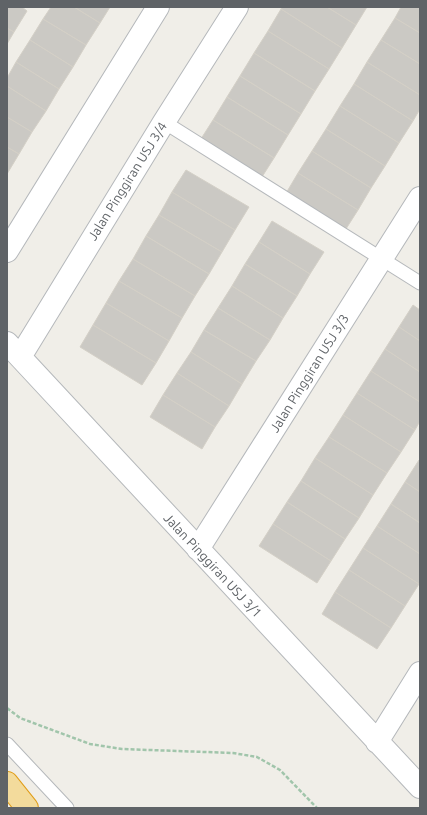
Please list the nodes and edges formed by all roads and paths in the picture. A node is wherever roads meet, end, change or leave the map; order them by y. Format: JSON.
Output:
{"nodes":[{"id":1,"x":158,"y":7,"type":"edge"},
{"id":2,"x":237,"y":7,"type":"edge"},
{"id":3,"x":164,"y":122,"type":"junction"},
{"id":4,"x":420,"y":198,"type":"edge"},
{"id":5,"x":7,"y":251,"type":"edge"},
{"id":6,"x":382,"y":258,"type":"junction"},
{"id":7,"x":420,"y":283,"type":"edge"},
{"id":8,"x":13,"y":350,"type":"edge"},
{"id":9,"x":198,"y":549,"type":"junction"},
{"id":10,"x":420,"y":673,"type":"edge"},
{"id":11,"x":7,"y":708,"type":"edge"},
{"id":12,"x":377,"y":742,"type":"junction"},
{"id":13,"x":7,"y":744,"type":"edge"},
{"id":14,"x":7,"y":783,"type":"edge"},
{"id":15,"x":420,"y":787,"type":"edge"},
{"id":16,"x":27,"y":808,"type":"edge"},
{"id":17,"x":67,"y":808,"type":"edge"},
{"id":18,"x":317,"y":808,"type":"edge"}],
"edges":[{"from":1,"to":5,"type":"street"},
{"from":2,"to":3,"type":"street","name":"Jalan Pinggiran USJ 3/4"},
{"from":3,"to":6,"type":"lane"},
{"from":3,"to":8,"type":"street","name":"Jalan Pinggiran USJ 3/4"},
{"from":4,"to":6,"type":"street","name":"Jalan Pinggiran USJ 3/3"},
{"from":6,"to":7,"type":"lane"},
{"from":6,"to":9,"type":"street","name":"Jalan Pinggiran USJ 3/3"},
{"from":8,"to":9,"type":"street","name":"Jalan Pinggiran USJ 3/1"},
{"from":9,"to":12,"type":"street","name":"Jalan Pinggiran USJ 3/1"},
{"from":10,"to":12,"type":"street"},
{"from":11,"to":18,"type":"path"},
{"from":12,"to":15,"type":"street","name":"Jalan Pinggiran USJ 3/1"},
{"from":13,"to":17,"type":"lane"},
{"from":14,"to":16,"type":"highway"}]}
